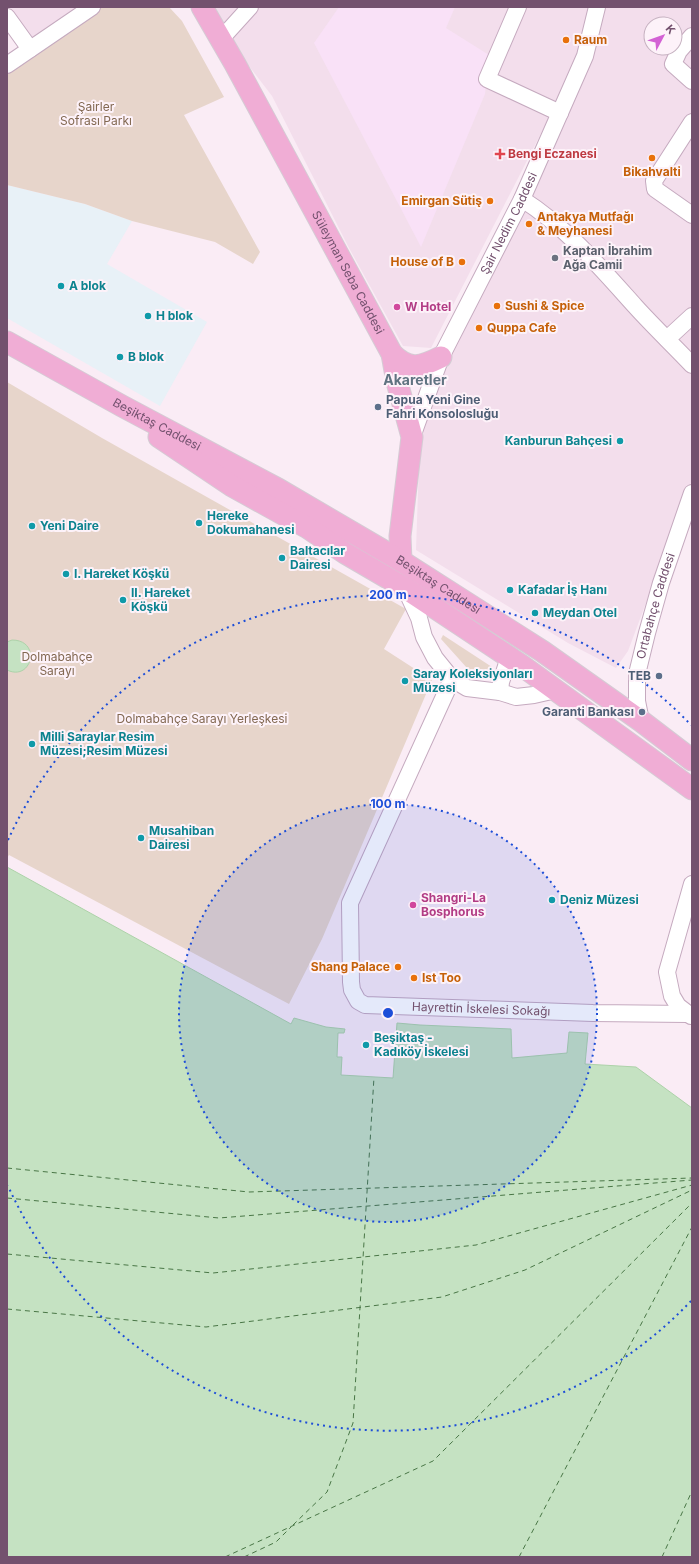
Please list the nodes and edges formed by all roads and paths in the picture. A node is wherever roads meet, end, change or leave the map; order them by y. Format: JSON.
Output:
{"nodes":[{"id":1,"x":92,"y":7,"type":"edge"},
{"id":2,"x":202,"y":7,"type":"edge"},
{"id":3,"x":250,"y":7,"type":"edge"},
{"id":4,"x":518,"y":7,"type":"edge"},
{"id":5,"x":597,"y":7,"type":"edge"},
{"id":6,"x":7,"y":17,"type":"edge"},
{"id":7,"x":692,"y":36,"type":"edge"},
{"id":8,"x":221,"y":39,"type":"junction"},
{"id":9,"x":30,"y":48,"type":"junction"},
{"id":10,"x":7,"y":65,"type":"edge"},
{"id":11,"x":692,"y":82,"type":"edge"},
{"id":12,"x":560,"y":113,"type":"junction"},
{"id":13,"x":692,"y":122,"type":"edge"},
{"id":14,"x":522,"y":199,"type":"junction"},
{"id":15,"x":692,"y":216,"type":"edge"},
{"id":16,"x":692,"y":316,"type":"edge"},
{"id":17,"x":667,"y":339,"type":"junction"},
{"id":18,"x":7,"y":342,"type":"edge"},
{"id":19,"x":392,"y":354,"type":"junction"},
{"id":20,"x":441,"y":358,"type":"junction"},
{"id":21,"x":692,"y":365,"type":"edge"},
{"id":22,"x":122,"y":406,"type":"junction"},
{"id":23,"x":412,"y":437,"type":"junction"},
{"id":24,"x":692,"y":493,"type":"edge"},
{"id":25,"x":401,"y":561,"type":"junction"},
{"id":26,"x":405,"y":588,"type":"junction"},
{"id":27,"x":509,"y":657,"type":"junction"},
{"id":28,"x":452,"y":679,"type":"junction"},
{"id":29,"x":556,"y":690,"type":"junction"},
{"id":30,"x":500,"y":692,"type":"junction"},
{"id":31,"x":641,"y":721,"type":"junction"},
{"id":32,"x":692,"y":760,"type":"edge"},
{"id":33,"x":692,"y":789,"type":"edge"},
{"id":34,"x":692,"y":884,"type":"edge"},
{"id":35,"x":690,"y":1015,"type":"edge"}],
"edges":[{"from":1,"to":9,"type":"street"},
{"from":2,"to":8,"type":"main road","name":"Süleyman Seba Caddesi"},
{"from":3,"to":8,"type":"street"},
{"from":4,"to":12,"type":"street"},
{"from":5,"to":12,"type":"street","name":"Şair Nedim Caddesi"},
{"from":6,"to":9,"type":"street"},
{"from":7,"to":11,"type":"street"},
{"from":8,"to":19,"type":"main road","name":"Süleyman Seba Caddesi"},
{"from":9,"to":10,"type":"street"},
{"from":12,"to":14,"type":"street","name":"Şair Nedim Caddesi"},
{"from":13,"to":15,"type":"street"},
{"from":14,"to":17,"type":"street"},
{"from":14,"to":20,"type":"street","name":"Şair Nedim Caddesi"},
{"from":16,"to":17,"type":"street"},
{"from":17,"to":21,"type":"street"},
{"from":18,"to":22,"type":"main road"},
{"from":19,"to":20,"type":"main road"},
{"from":19,"to":23,"type":"main road","name":"Süleyman Seba Caddesi"},
{"from":20,"to":23,"type":"street","name":"Şair Nedim Caddesi"},
{"from":22,"to":25,"type":"main road","name":"Beşiktaş Caddesi"},
{"from":22,"to":26,"type":"main road","name":"Beşiktaş Caddesi"},
{"from":23,"to":25,"type":"main road","name":"Süleyman Seba Caddesi"},
{"from":24,"to":31,"type":"street","name":"Ortabahçe Caddesi"},
{"from":25,"to":31,"type":"main road","name":"Beşiktaş Caddesi"},
{"from":26,"to":27,"type":"main road","name":"Beşiktaş Caddesi"},
{"from":26,"to":28,"type":"street"},
{"from":27,"to":29,"type":"main road","name":"Beşiktaş Caddesi"},
{"from":27,"to":30,"type":"street"},
{"from":28,"to":30,"type":"street"},
{"from":28,"to":35,"type":"street","name":"Hayrettin İskelesi Sokağı"},
{"from":29,"to":30,"type":"street"},
{"from":29,"to":33,"type":"main road","name":"Beşiktaş Caddesi"},
{"from":31,"to":32,"type":"main road","name":"Beşiktaş Caddesi"},
{"from":34,"to":35,"type":"street"}]}
